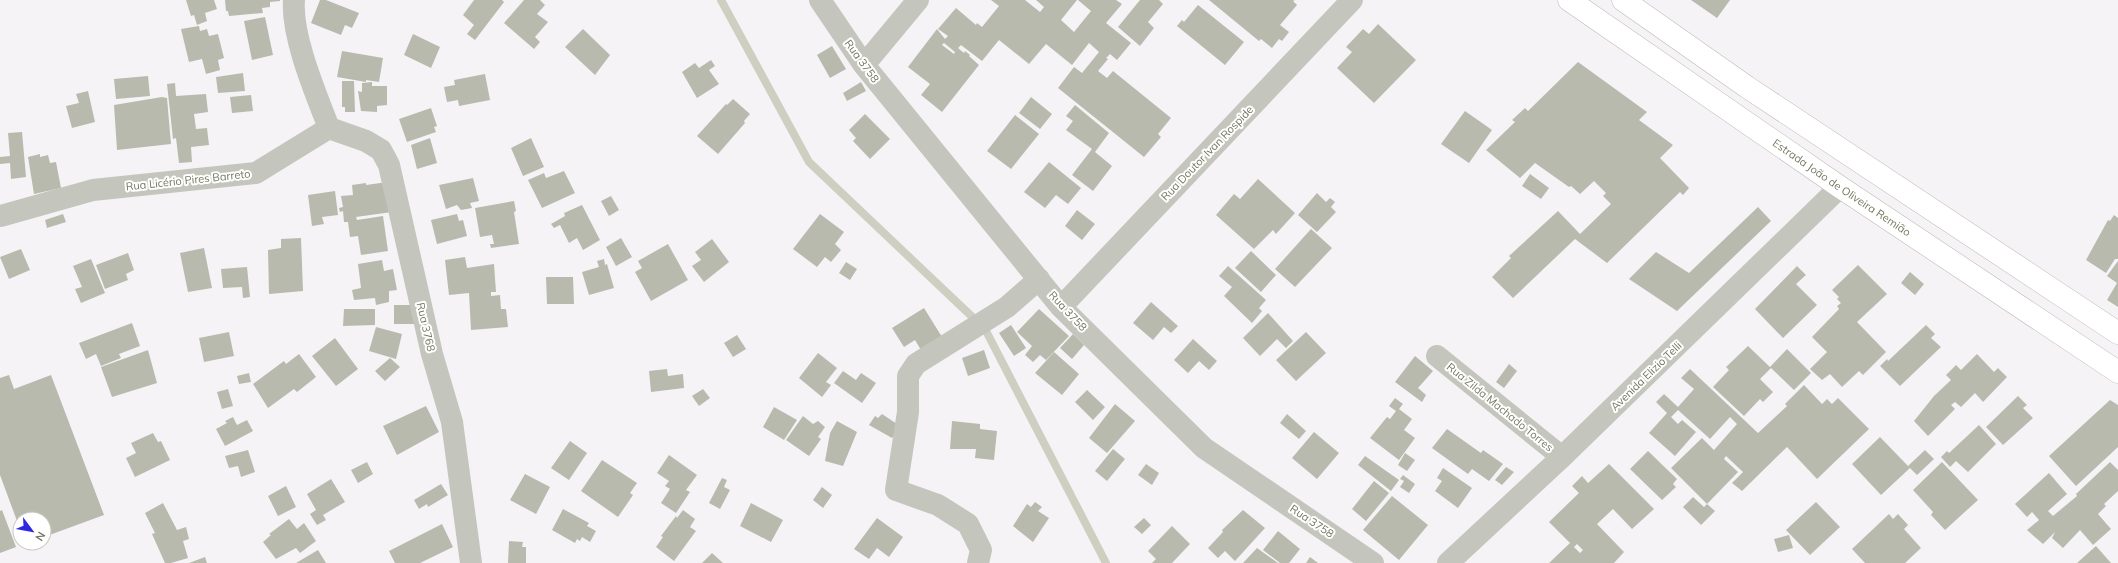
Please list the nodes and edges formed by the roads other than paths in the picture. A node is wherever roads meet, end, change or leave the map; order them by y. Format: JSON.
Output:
{"nodes":[{"id":1,"x":294,"y":0,"type":"edge"},
{"id":2,"x":820,"y":0,"type":"edge"},
{"id":3,"x":918,"y":0,"type":"edge"},
{"id":4,"x":1352,"y":0,"type":"edge"},
{"id":5,"x":1568,"y":0,"type":"edge"},
{"id":6,"x":1623,"y":0,"type":"edge"},
{"id":7,"x":864,"y":65,"type":"junction"},
{"id":8,"x":329,"y":128,"type":"junction"},
{"id":9,"x":1840,"y":187,"type":"junction"},
{"id":10,"x":1,"y":216,"type":"dead end"},
{"id":11,"x":1039,"y":280,"type":"junction"},
{"id":12,"x":1061,"y":307,"type":"junction"},
{"id":13,"x":2118,"y":333,"type":"edge"},
{"id":14,"x":1437,"y":356,"type":"dead end"},
{"id":15,"x":2118,"y":372,"type":"edge"},
{"id":16,"x":1562,"y":457,"type":"junction"},
{"id":17,"x":471,"y":563,"type":"edge"},
{"id":18,"x":978,"y":563,"type":"edge"},
{"id":19,"x":1373,"y":563,"type":"edge"},
{"id":20,"x":1448,"y":563,"type":"edge"}],
"edges":[{"from":1,"to":8,"type":"street"},
{"from":2,"to":7,"type":"street","name":"Rua 3758"},
{"from":3,"to":7,"type":"street"},
{"from":4,"to":12,"type":"street","name":"Rua Doutor Ivan Rospide"},
{"from":5,"to":9,"type":"main road","name":"Estrada João de Oliveira Remião"},
{"from":6,"to":13,"type":"main road"},
{"from":7,"to":11,"type":"street","name":"Rua 3758"},
{"from":8,"to":10,"type":"street","name":"Rua Licério Pires Barreto"},
{"from":8,"to":17,"type":"street","name":"Rua 3768"},
{"from":9,"to":15,"type":"main road","name":"Estrada João de Oliveira Remião"},
{"from":9,"to":16,"type":"street","name":"Avenida Elizio Telli"},
{"from":11,"to":12,"type":"street","name":"Rua 3758"},
{"from":11,"to":18,"type":"street"},
{"from":12,"to":19,"type":"street","name":"Rua 3758"},
{"from":14,"to":16,"type":"street","name":"Rua Zilda Machado Torres"},
{"from":16,"to":20,"type":"street","name":"Avenida Elizio Telli"}]}
